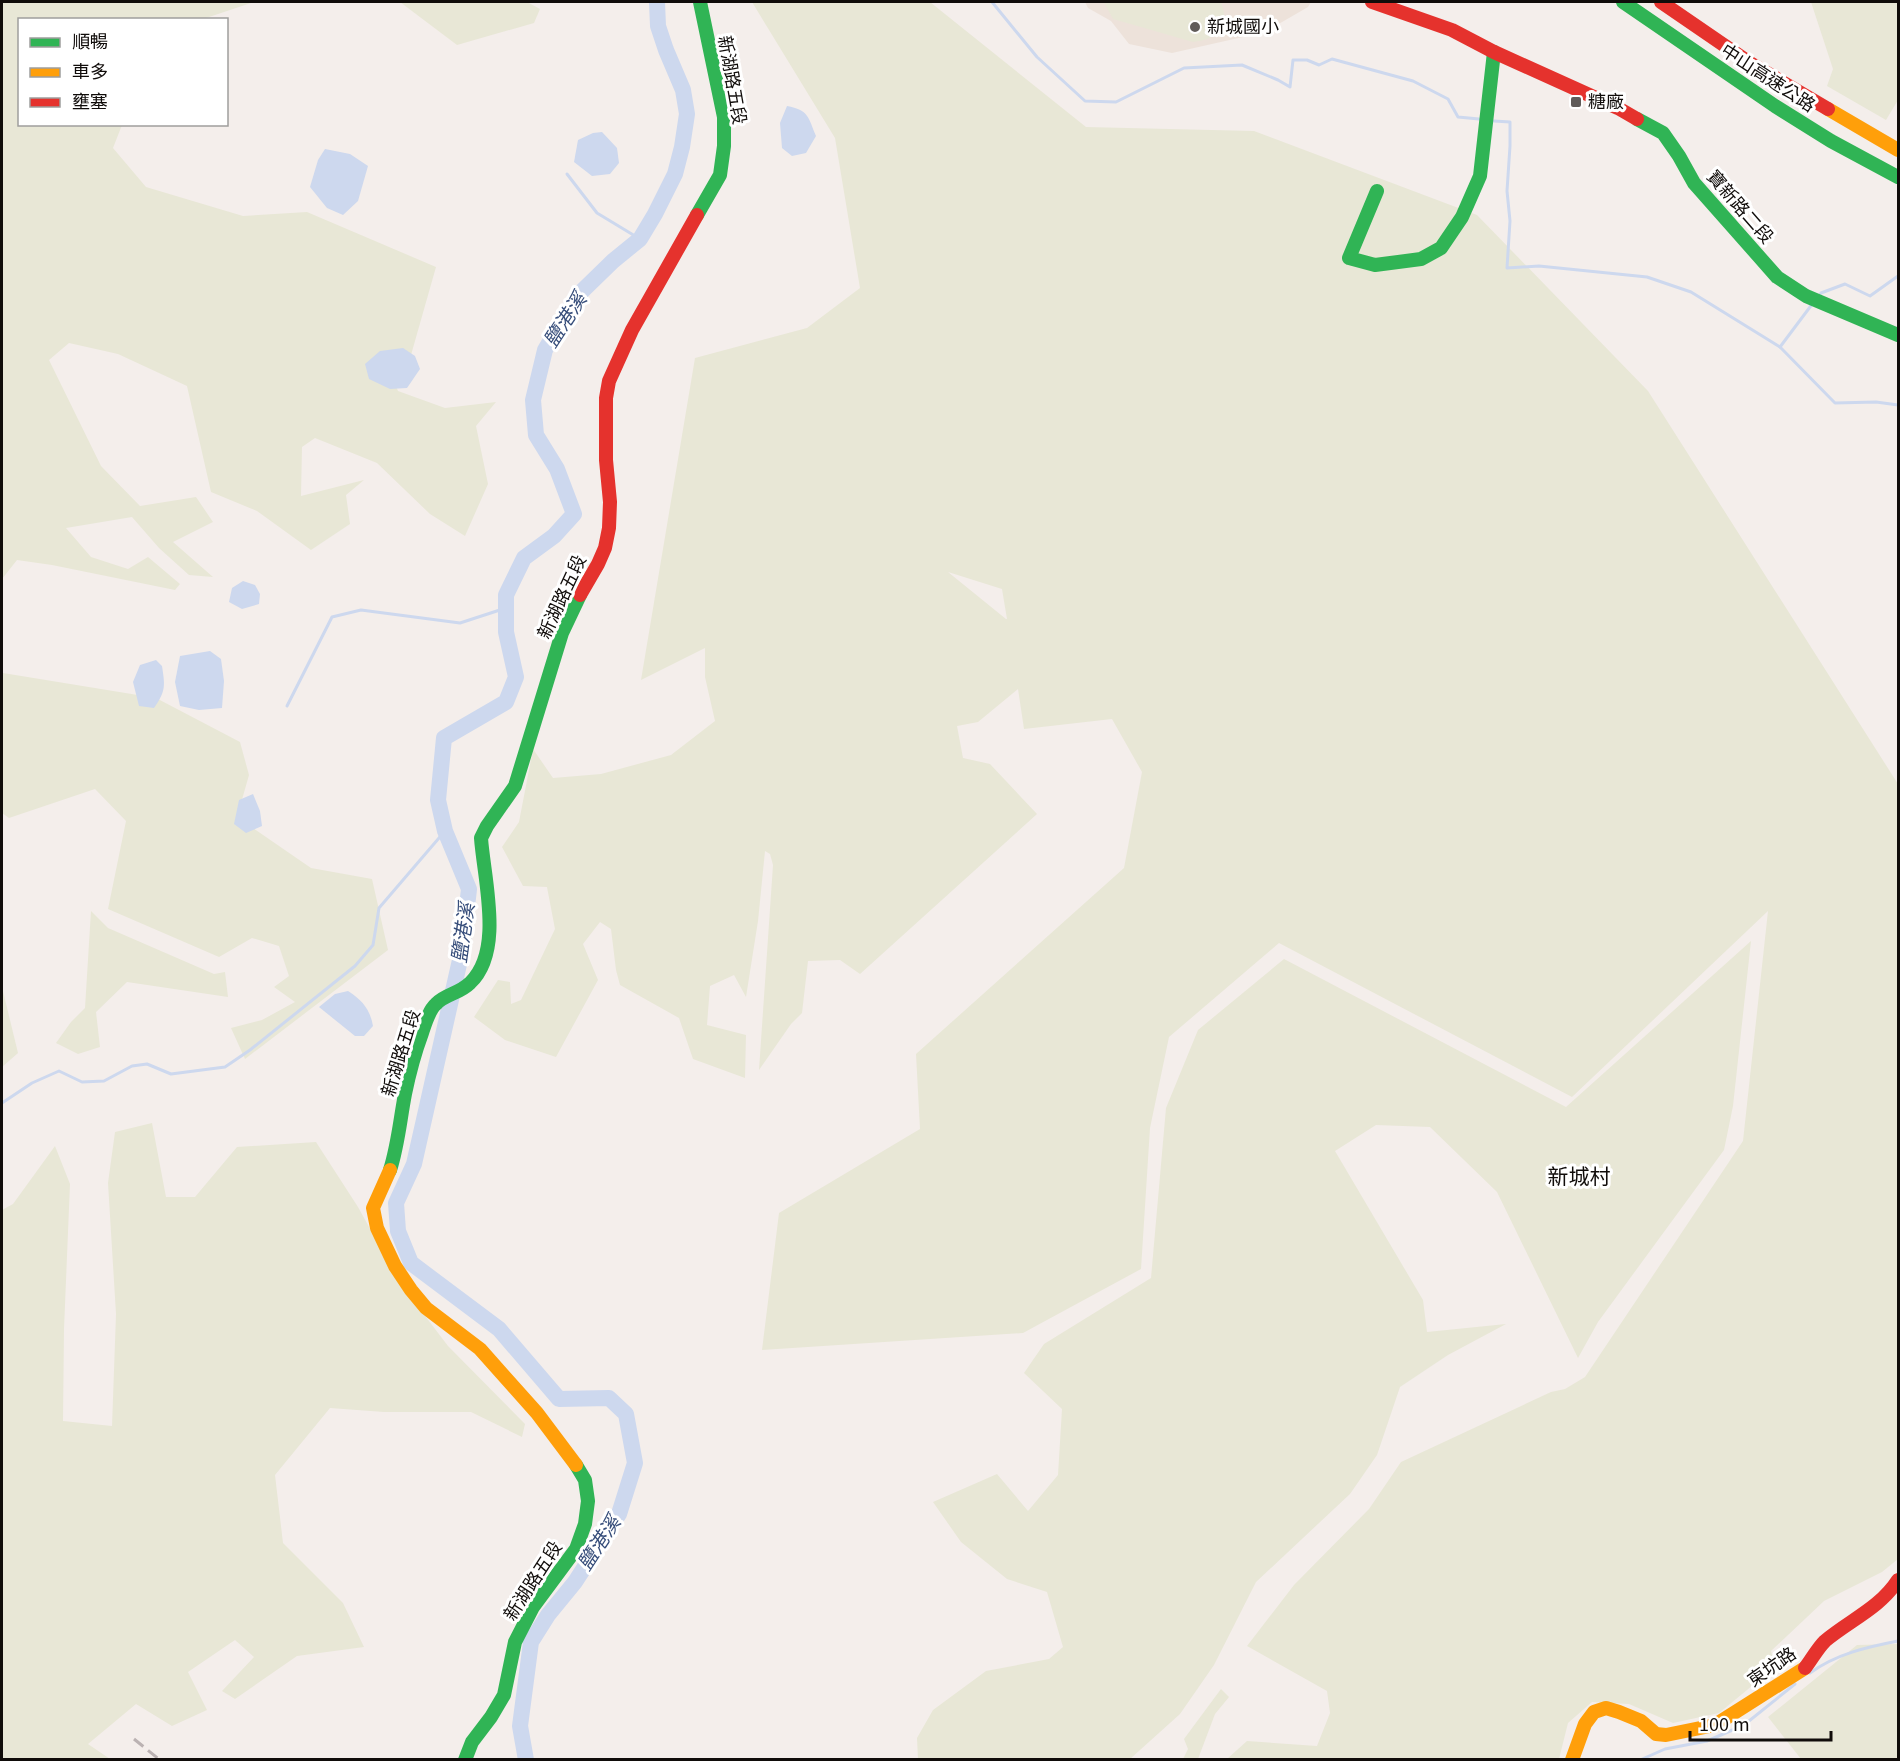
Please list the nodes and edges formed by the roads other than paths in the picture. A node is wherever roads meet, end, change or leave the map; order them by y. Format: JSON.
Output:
{"nodes":[{"id":1,"x":700,"y":2,"type":"edge"},
{"id":2,"x":1372,"y":2,"type":"edge"},
{"id":3,"x":1623,"y":2,"type":"edge"},
{"id":4,"x":1661,"y":2,"type":"edge"},
{"id":5,"x":1494,"y":52,"type":"junction"},
{"id":6,"x":1899,"y":150,"type":"edge"},
{"id":7,"x":1899,"y":177,"type":"edge"},
{"id":8,"x":1377,"y":191,"type":"dead end"},
{"id":9,"x":1899,"y":335,"type":"edge"},
{"id":10,"x":1899,"y":1580,"type":"edge"},
{"id":11,"x":465,"y":1760,"type":"edge"},
{"id":12,"x":1572,"y":1760,"type":"edge"}],
"edges":[{"from":1,"to":11,"type":"main road","name":"新湖路五段"},
{"from":2,"to":5,"type":"main road","name":"寶新路二段"},
{"from":3,"to":7,"type":"main road","name":"中山高速公路"},
{"from":4,"to":6,"type":"main road","name":"中山高速公路"},
{"from":5,"to":8,"type":"main road"},
{"from":5,"to":9,"type":"main road","name":"寶新路二段"},
{"from":10,"to":12,"type":"main road","name":"東坑路"}]}
